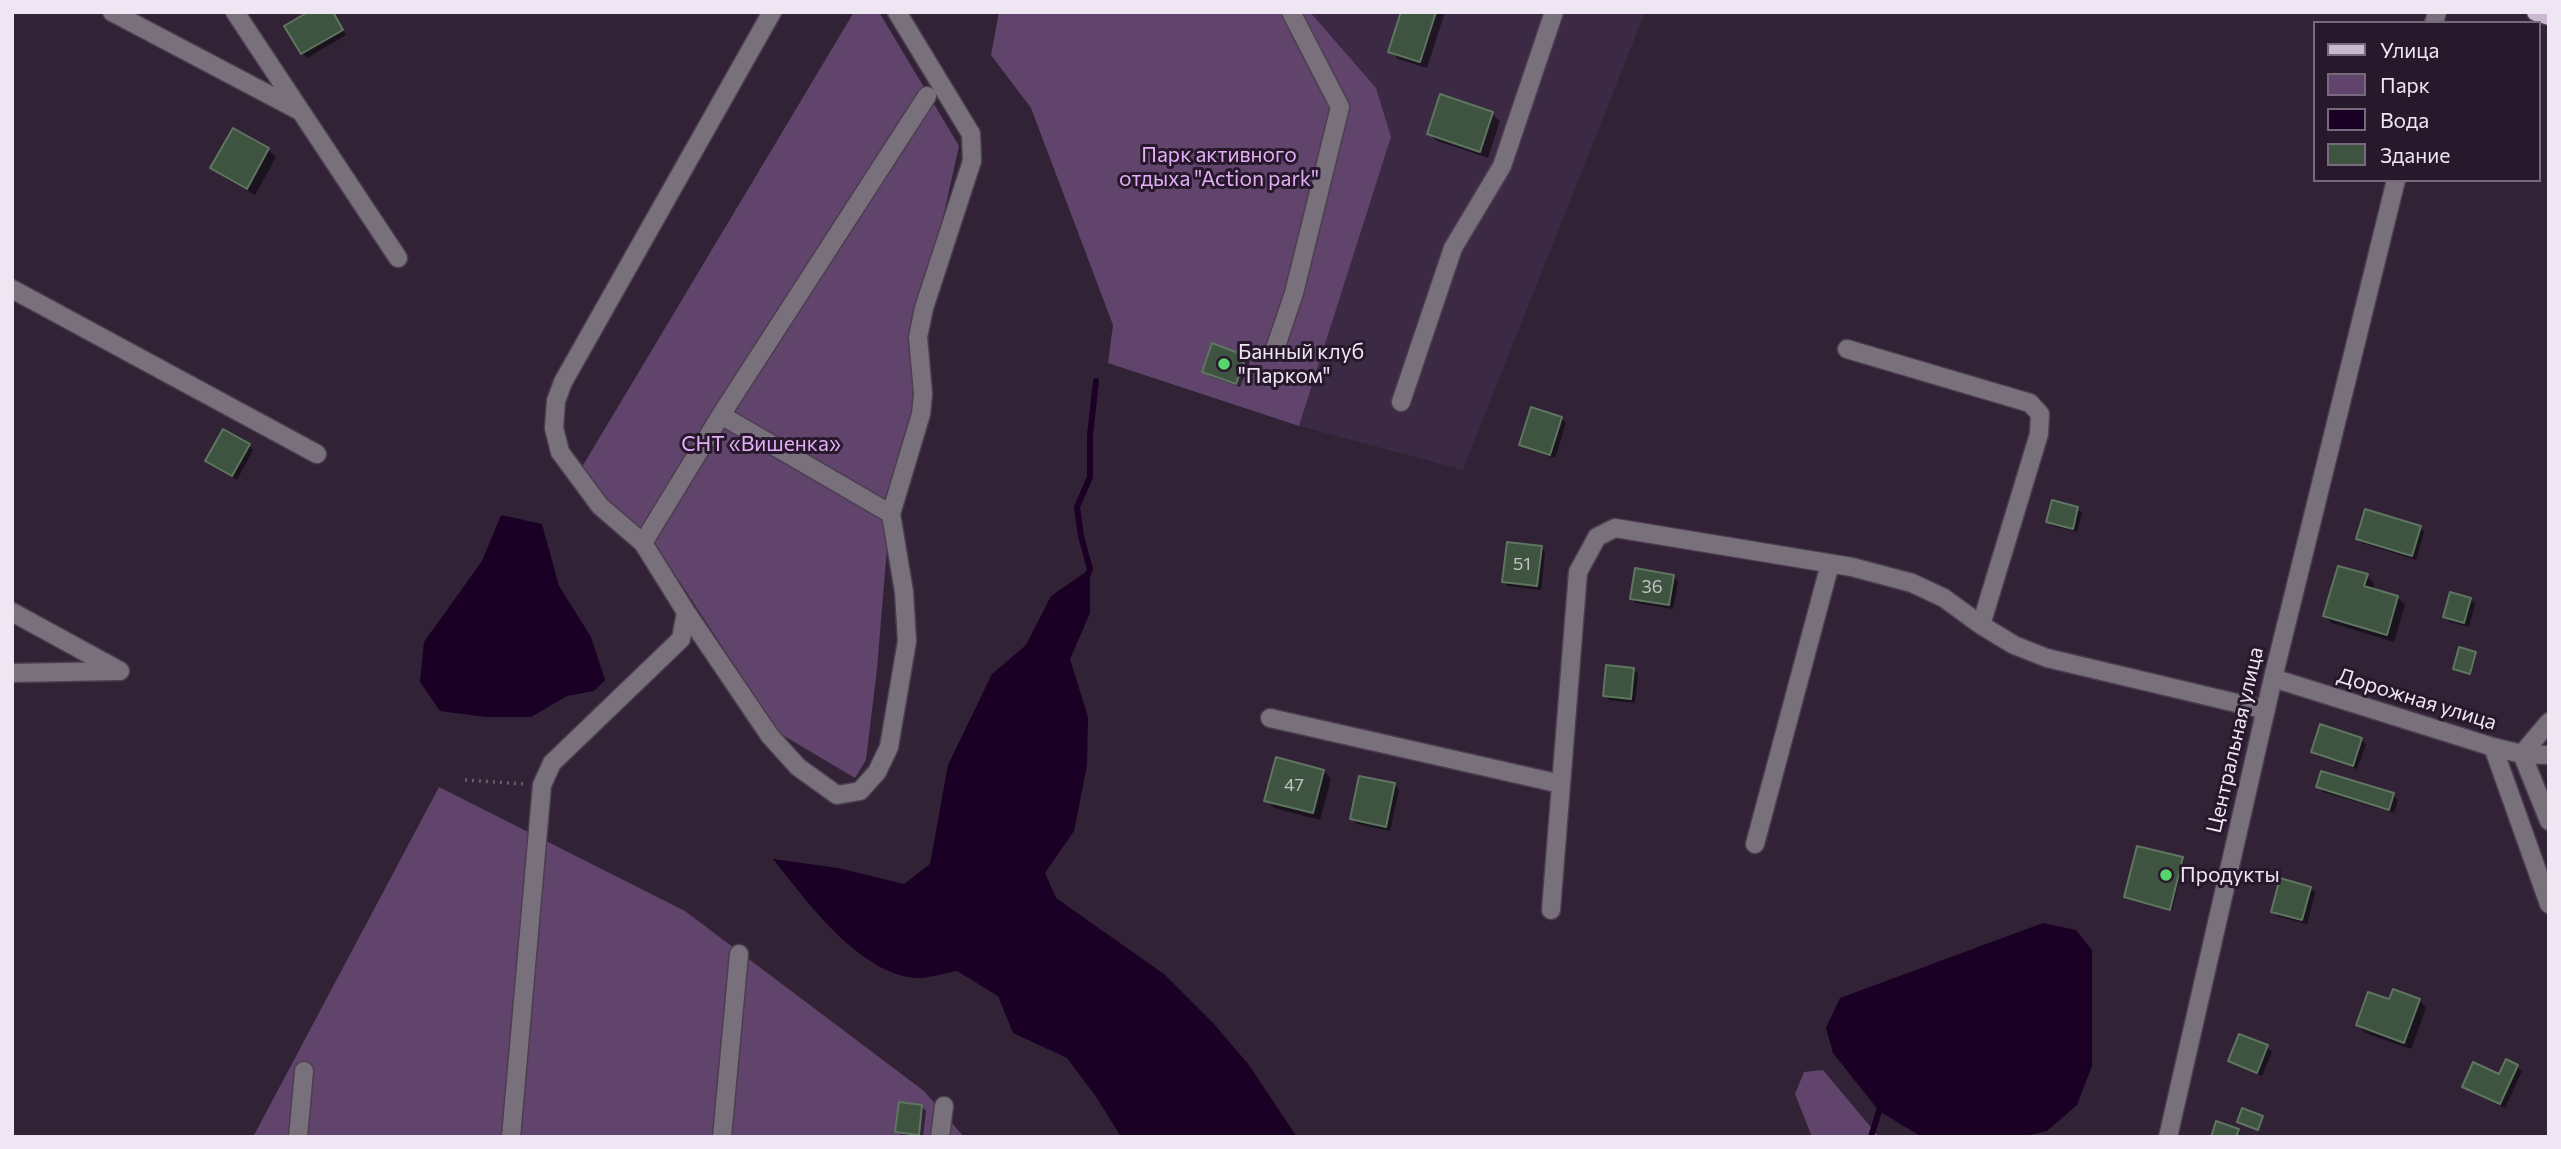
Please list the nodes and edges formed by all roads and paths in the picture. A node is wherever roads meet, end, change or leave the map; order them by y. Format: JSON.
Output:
{"nodes":[{"id":1,"x":113,"y":12,"type":"edge"},
{"id":2,"x":235,"y":12,"type":"edge"},
{"id":3,"x":772,"y":12,"type":"edge"},
{"id":4,"x":897,"y":12,"type":"edge"},
{"id":5,"x":1291,"y":12,"type":"edge"},
{"id":6,"x":1554,"y":12,"type":"edge"},
{"id":7,"x":2536,"y":12,"type":"edge"},
{"id":8,"x":2549,"y":16,"type":"edge"},
{"id":9,"x":927,"y":96,"type":"dead end"},
{"id":10,"x":299,"y":111,"type":"junction"},
{"id":11,"x":2396,"y":182,"type":"edge"},
{"id":12,"x":398,"y":258,"type":"dead end"},
{"id":13,"x":12,"y":289,"type":"edge"},
{"id":14,"x":1275,"y":349,"type":"dead end"},
{"id":15,"x":1847,"y":349,"type":"dead end"},
{"id":16,"x":1401,"y":402,"type":"dead end"},
{"id":17,"x":721,"y":415,"type":"junction"},
{"id":18,"x":317,"y":454,"type":"dead end"},
{"id":19,"x":891,"y":514,"type":"junction"},
{"id":20,"x":643,"y":543,"type":"junction"},
{"id":21,"x":1830,"y":564,"type":"junction"},
{"id":22,"x":12,"y":612,"type":"edge"},
{"id":23,"x":686,"y":612,"type":"junction"},
{"id":24,"x":1981,"y":625,"type":"junction"},
{"id":25,"x":12,"y":673,"type":"edge"},
{"id":26,"x":2273,"y":678,"type":"junction"},
{"id":27,"x":2266,"y":710,"type":"junction"},
{"id":28,"x":1270,"y":719,"type":"dead end"},
{"id":29,"x":2549,"y":722,"type":"edge"},
{"id":30,"x":2493,"y":747,"type":"junction"},
{"id":31,"x":2522,"y":754,"type":"junction"},
{"id":32,"x":2549,"y":755,"type":"edge"},
{"id":33,"x":464,"y":780,"type":"dead end"},
{"id":34,"x":1561,"y":784,"type":"junction"},
{"id":35,"x":542,"y":785,"type":"junction"},
{"id":36,"x":2549,"y":821,"type":"edge"},
{"id":37,"x":1755,"y":844,"type":"dead end"},
{"id":38,"x":2549,"y":904,"type":"edge"},
{"id":39,"x":1551,"y":910,"type":"dead end"},
{"id":40,"x":739,"y":954,"type":"dead end"},
{"id":41,"x":304,"y":1071,"type":"dead end"},
{"id":42,"x":944,"y":1106,"type":"dead end"},
{"id":43,"x":298,"y":1137,"type":"edge"},
{"id":44,"x":511,"y":1137,"type":"edge"},
{"id":45,"x":722,"y":1137,"type":"edge"},
{"id":46,"x":940,"y":1137,"type":"edge"},
{"id":47,"x":2168,"y":1137,"type":"edge"}],
"edges":[{"from":1,"to":10,"type":"street"},
{"from":2,"to":10,"type":"street"},
{"from":3,"to":20,"type":"street"},
{"from":4,"to":19,"type":"street"},
{"from":5,"to":14,"type":"street"},
{"from":6,"to":16,"type":"street"},
{"from":7,"to":8,"type":"main road"},
{"from":9,"to":17,"type":"street"},
{"from":10,"to":12,"type":"street"},
{"from":11,"to":26,"type":"street","name":"Центральная улица"},
{"from":13,"to":18,"type":"street"},
{"from":15,"to":24,"type":"street"},
{"from":17,"to":19,"type":"street"},
{"from":17,"to":20,"type":"street"},
{"from":19,"to":23,"type":"street"},
{"from":20,"to":23,"type":"street"},
{"from":21,"to":24,"type":"street"},
{"from":21,"to":34,"type":"street"},
{"from":21,"to":37,"type":"street"},
{"from":22,"to":25,"type":"street"},
{"from":23,"to":35,"type":"street"},
{"from":24,"to":27,"type":"street"},
{"from":26,"to":27,"type":"street","name":"Центральная улица"},
{"from":26,"to":30,"type":"street","name":"Дорожная улица"},
{"from":27,"to":47,"type":"street","name":"Центральная улица"},
{"from":28,"to":34,"type":"street"},
{"from":29,"to":31,"type":"street"},
{"from":30,"to":31,"type":"street","name":"Дорожная улица"},
{"from":30,"to":38,"type":"street"},
{"from":31,"to":32,"type":"street","name":"Дорожная улица"},
{"from":31,"to":36,"type":"street"},
{"from":33,"to":35,"type":"path"},
{"from":34,"to":39,"type":"street"},
{"from":35,"to":44,"type":"street"},
{"from":40,"to":45,"type":"street"},
{"from":41,"to":43,"type":"street"},
{"from":42,"to":46,"type":"street"}]}
